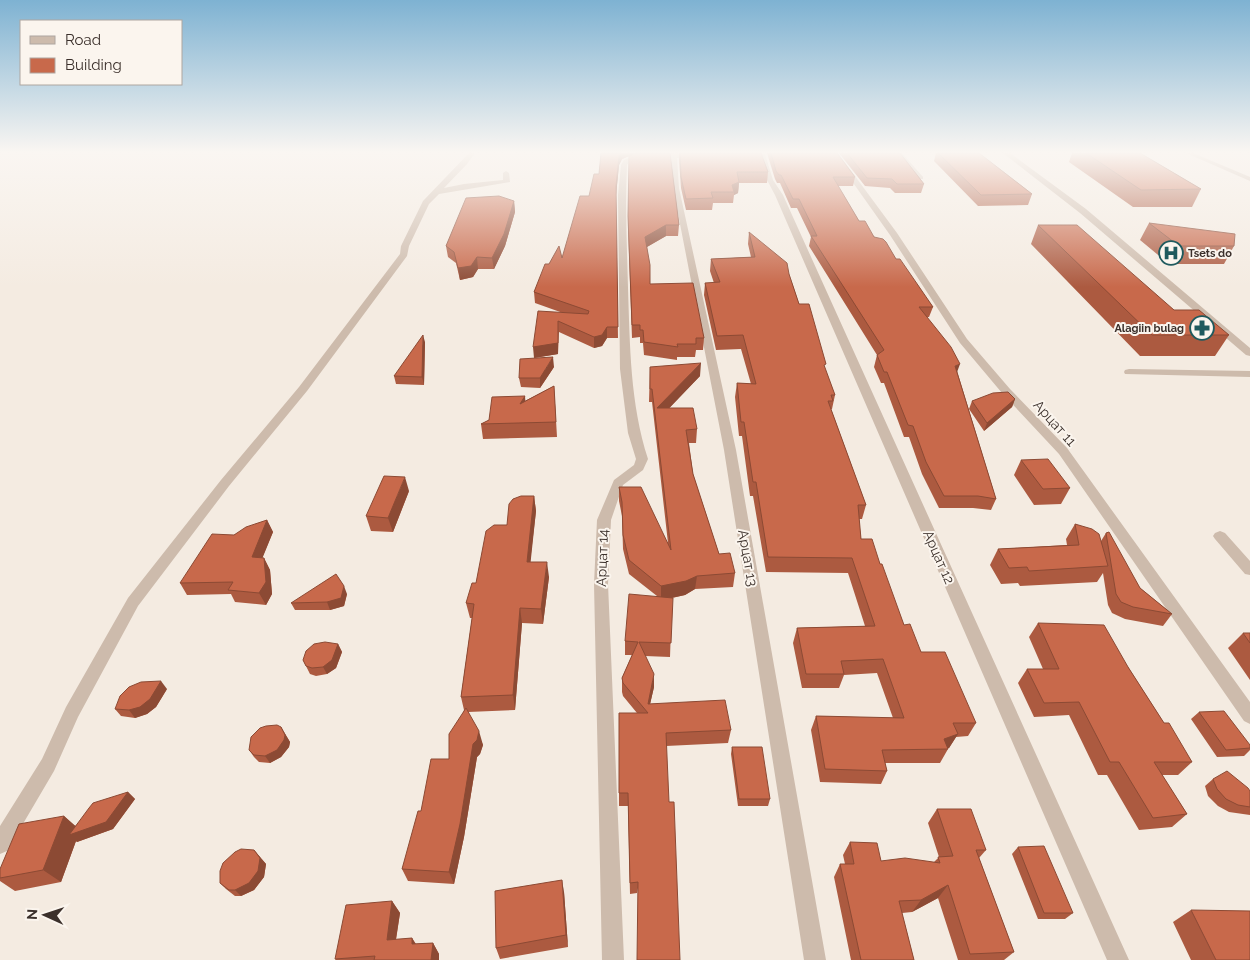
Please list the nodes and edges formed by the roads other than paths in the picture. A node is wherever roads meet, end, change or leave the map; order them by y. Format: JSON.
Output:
{"nodes":[{"id":1,"x":433,"y":198,"type":"edge"},
{"id":2,"x":623,"y":198,"type":"edge"},
{"id":3,"x":678,"y":198,"type":"edge"},
{"id":4,"x":781,"y":198,"type":"edge"},
{"id":5,"x":867,"y":198,"type":"edge"},
{"id":6,"x":1064,"y":198,"type":"edge"},
{"id":7,"x":1250,"y":353,"type":"edge"},
{"id":8,"x":1129,"y":372,"type":"dead end"},
{"id":9,"x":1250,"y":374,"type":"edge"},
{"id":10,"x":1220,"y":536,"type":"dead end"},
{"id":11,"x":1250,"y":570,"type":"edge"},
{"id":12,"x":1250,"y":716,"type":"edge"},
{"id":13,"x":0,"y":844,"type":"edge"},
{"id":14,"x":613,"y":960,"type":"edge"},
{"id":15,"x":815,"y":960,"type":"edge"},
{"id":16,"x":1118,"y":960,"type":"edge"}],
"edges":[{"from":1,"to":13,"type":"street"},
{"from":2,"to":14,"type":"street","name":"Арцат 14"},
{"from":3,"to":15,"type":"street","name":"Арцат 13"},
{"from":4,"to":16,"type":"street","name":"Арцат 12"},
{"from":5,"to":12,"type":"street","name":"Арцат 11"},
{"from":6,"to":7,"type":"street"},
{"from":8,"to":9,"type":"street"},
{"from":10,"to":11,"type":"street"}]}
